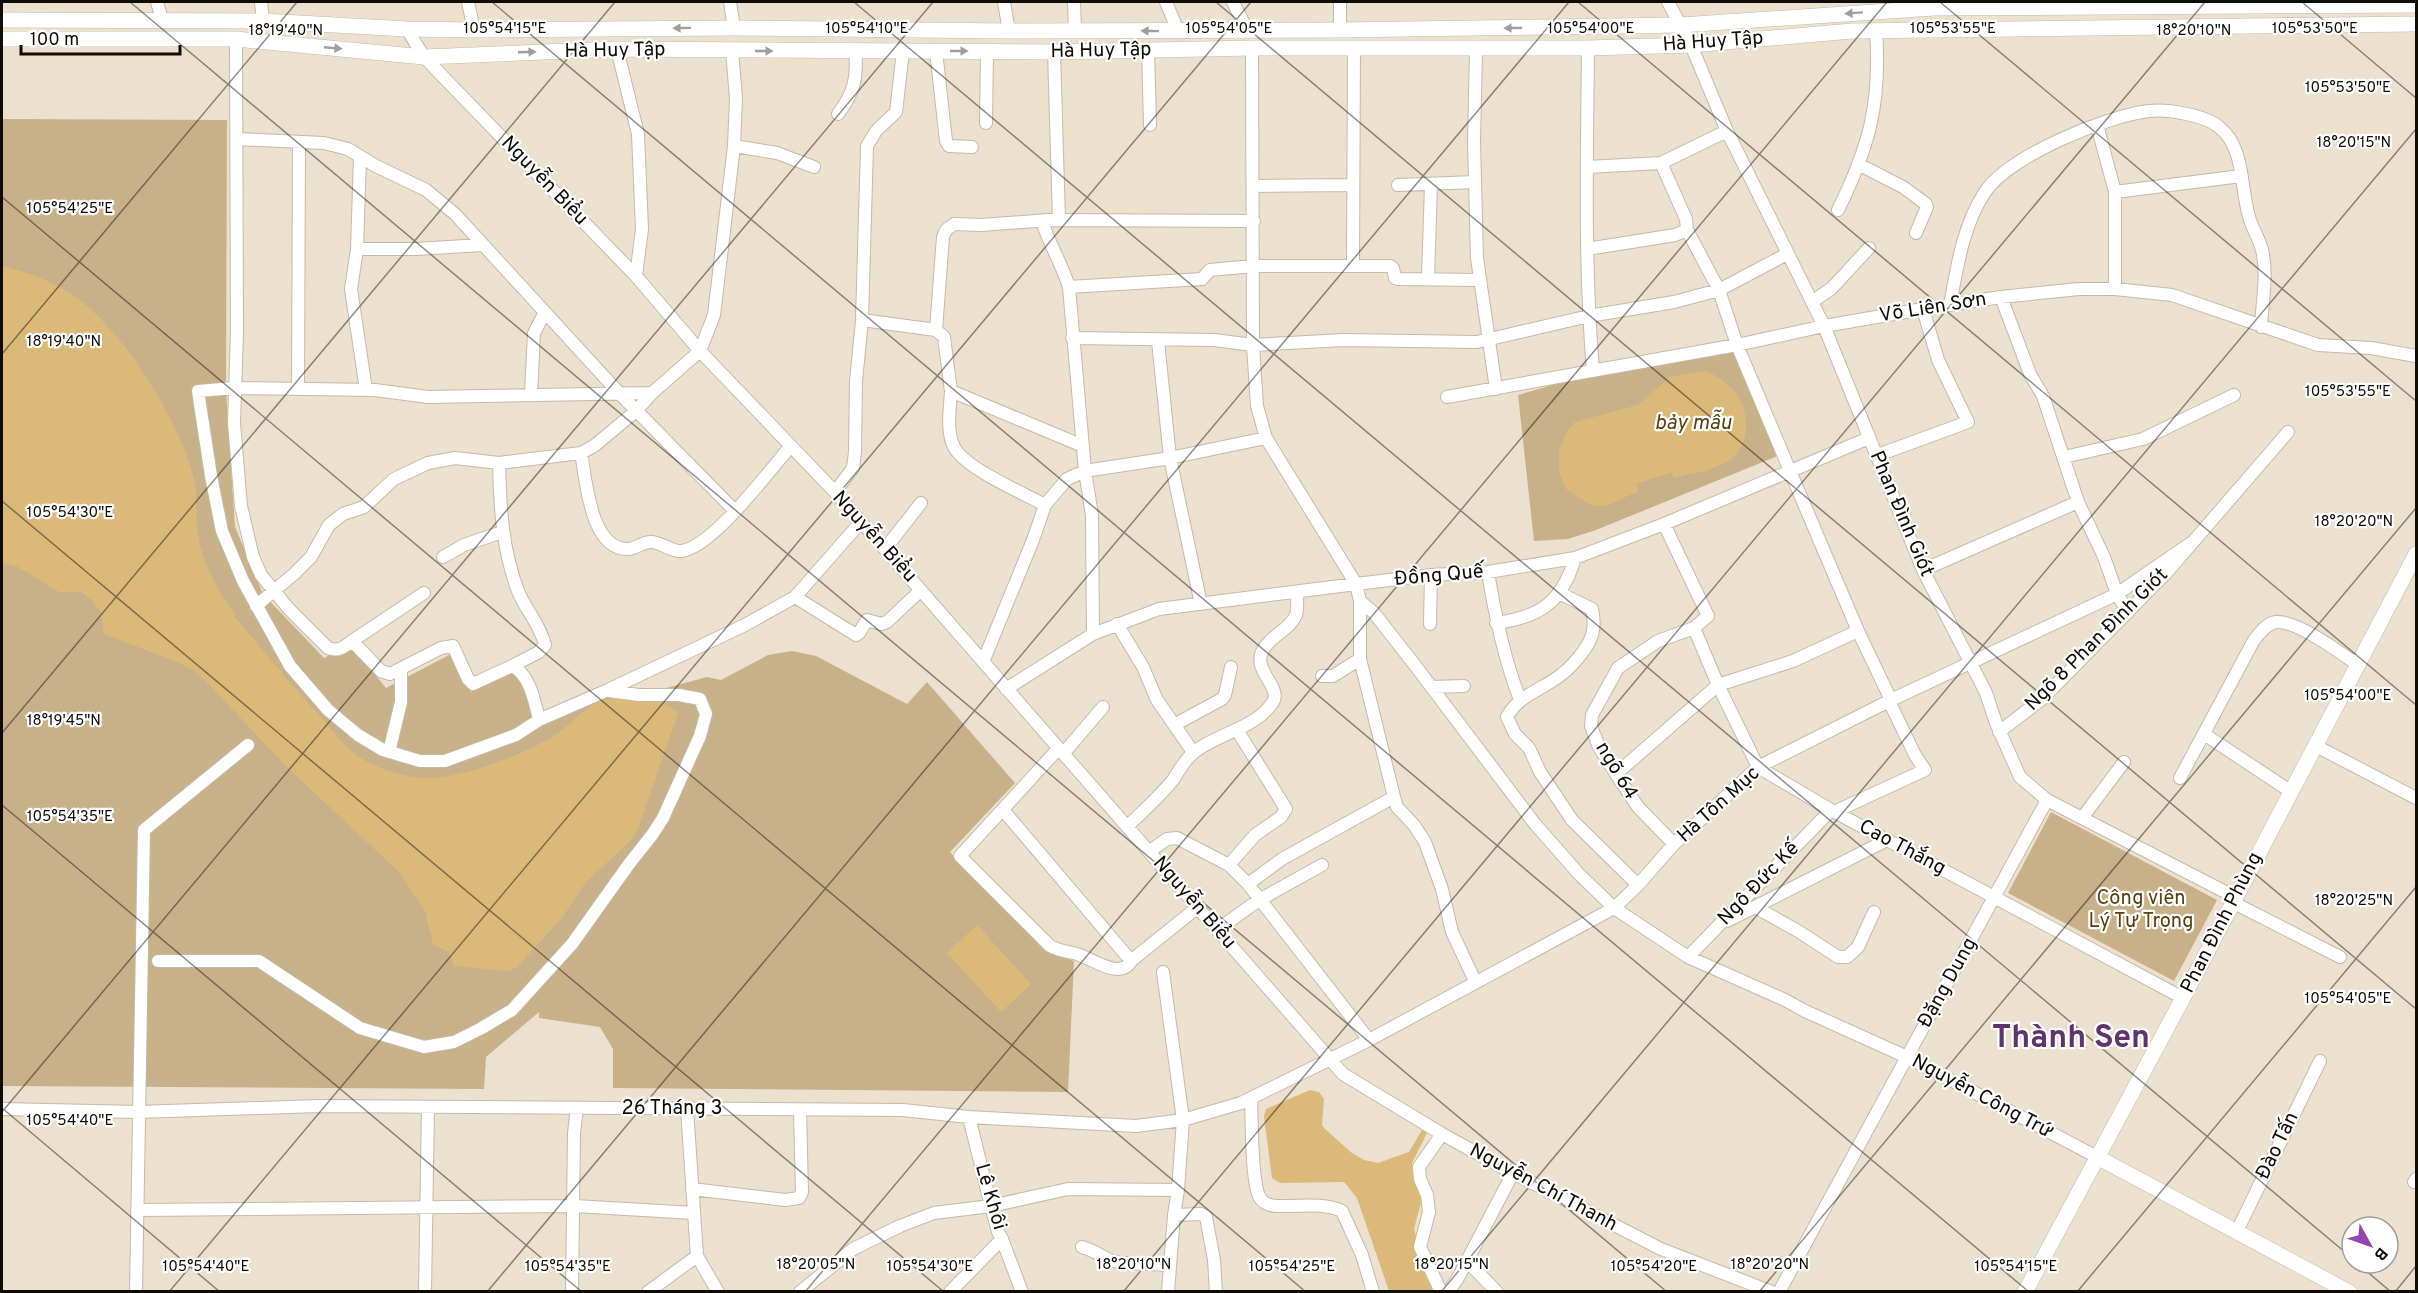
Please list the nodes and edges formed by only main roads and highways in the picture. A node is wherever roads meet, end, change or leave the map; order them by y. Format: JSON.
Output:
{"nodes":[{"id":1,"x":2320,"y":4,"type":"edge"},
{"id":2,"x":2416,"y":5,"type":"edge"},
{"id":3,"x":2,"y":20,"type":"edge"},
{"id":4,"x":2416,"y":24,"type":"edge"},
{"id":5,"x":1247,"y":30,"type":"junction"},
{"id":6,"x":2,"y":39,"type":"edge"},
{"id":7,"x":1252,"y":48,"type":"junction"},
{"id":8,"x":2416,"y":554,"type":"edge"},
{"id":9,"x":2097,"y":1157,"type":"junction"},
{"id":10,"x":2025,"y":1292,"type":"edge"},
{"id":11,"x":2349,"y":1292,"type":"edge"}],
"edges":[{"from":1,"to":2,"type":"main road","name":"Hà Huy Tập"},
{"from":1,"to":5,"type":"main road","name":"Hà Huy Tập","one_way":true},
{"from":5,"to":3,"type":"main road","name":"Hà Huy Tập","one_way":true},
{"from":4,"to":7,"type":"main road","name":"Hà Huy Tập"},
{"from":5,"to":7,"type":"main road"},
{"from":6,"to":7,"type":"main road","name":"Hà Huy Tập","one_way":true},
{"from":8,"to":9,"type":"main road","name":"Phan Đình Phùng"},
{"from":9,"to":10,"type":"main road","name":"Phan Đình Phùng"},
{"from":9,"to":11,"type":"main road","name":"Nguyễn Công Trứ"}]}
